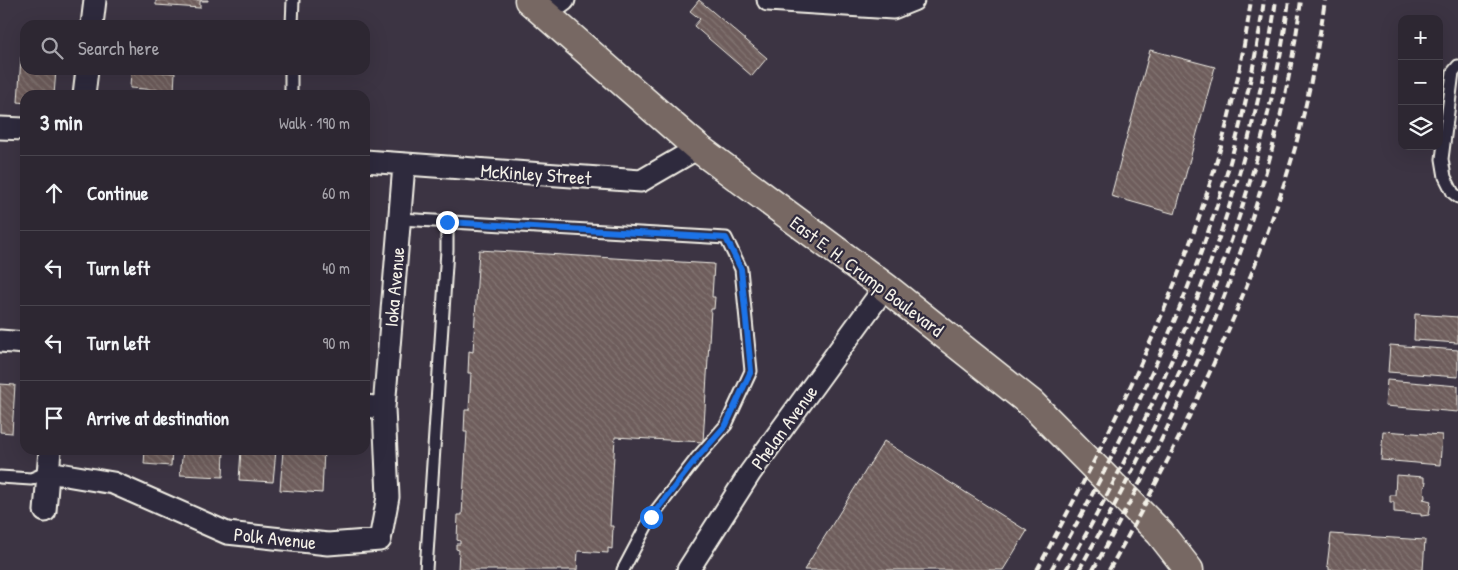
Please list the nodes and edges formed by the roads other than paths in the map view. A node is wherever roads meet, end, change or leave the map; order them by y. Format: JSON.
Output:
{"nodes":[{"id":1,"x":95,"y":0,"type":"edge"},
{"id":2,"x":293,"y":0,"type":"edge"},
{"id":3,"x":768,"y":0,"type":"edge"},
{"id":4,"x":914,"y":0,"type":"edge"},
{"id":5,"x":546,"y":5,"type":"edge"},
{"id":6,"x":93,"y":20,"type":"edge"},
{"id":7,"x":292,"y":20,"type":"edge"},
{"id":8,"x":1458,"y":66,"type":"edge"},
{"id":9,"x":86,"y":75,"type":"edge"},
{"id":10,"x":291,"y":75,"type":"edge"},
{"id":11,"x":85,"y":90,"type":"edge"},
{"id":12,"x":291,"y":90,"type":"edge"},
{"id":13,"x":0,"y":128,"type":"edge"},
{"id":14,"x":20,"y":129,"type":"edge"},
{"id":15,"x":698,"y":148,"type":"junction"},
{"id":16,"x":370,"y":162,"type":"edge"},
{"id":17,"x":404,"y":165,"type":"junction"},
{"id":18,"x":1458,"y":197,"type":"edge"},
{"id":19,"x":400,"y":219,"type":"junction"},
{"id":20,"x":447,"y":222,"type":"junction"},
{"id":21,"x":884,"y":287,"type":"junction"},
{"id":22,"x":0,"y":341,"type":"edge"},
{"id":23,"x":20,"y":342,"type":"edge"},
{"id":24,"x":375,"y":407,"type":"edge"},
{"id":25,"x":50,"y":455,"type":"edge"},
{"id":26,"x":48,"y":472,"type":"junction"},
{"id":27,"x":0,"y":477,"type":"edge"},
{"id":28,"x":45,"y":511,"type":"dead end"},
{"id":29,"x":426,"y":570,"type":"edge"},
{"id":30,"x":623,"y":570,"type":"edge"},
{"id":31,"x":688,"y":570,"type":"edge"},
{"id":32,"x":1189,"y":570,"type":"edge"}],
"edges":[{"from":1,"to":6,"type":"street"},
{"from":2,"to":7,"type":"lane"},
{"from":3,"to":4,"type":"street"},
{"from":5,"to":15,"type":"main road","name":"East E. H. Crump Boulevard"},
{"from":8,"to":18,"type":"lane"},
{"from":9,"to":11,"type":"street"},
{"from":10,"to":12,"type":"lane"},
{"from":13,"to":14,"type":"street"},
{"from":15,"to":17,"type":"street","name":"McKinley Street"},
{"from":15,"to":21,"type":"main road","name":"East E. H. Crump Boulevard"},
{"from":16,"to":17,"type":"street","name":"McKinley Street"},
{"from":17,"to":19,"type":"street","name":"Ioka Avenue"},
{"from":19,"to":20,"type":"lane"},
{"from":19,"to":24,"type":"street","name":"Ioka Avenue"},
{"from":20,"to":29,"type":"lane"},
{"from":20,"to":30,"type":"lane"},
{"from":21,"to":31,"type":"street","name":"Phelan Avenue"},
{"from":21,"to":32,"type":"main road","name":"East E. H. Crump Boulevard"},
{"from":22,"to":23,"type":"street"},
{"from":24,"to":26,"type":"street","name":"Polk Avenue"},
{"from":25,"to":26,"type":"street"},
{"from":26,"to":27,"type":"lane"},
{"from":26,"to":28,"type":"street"}]}
